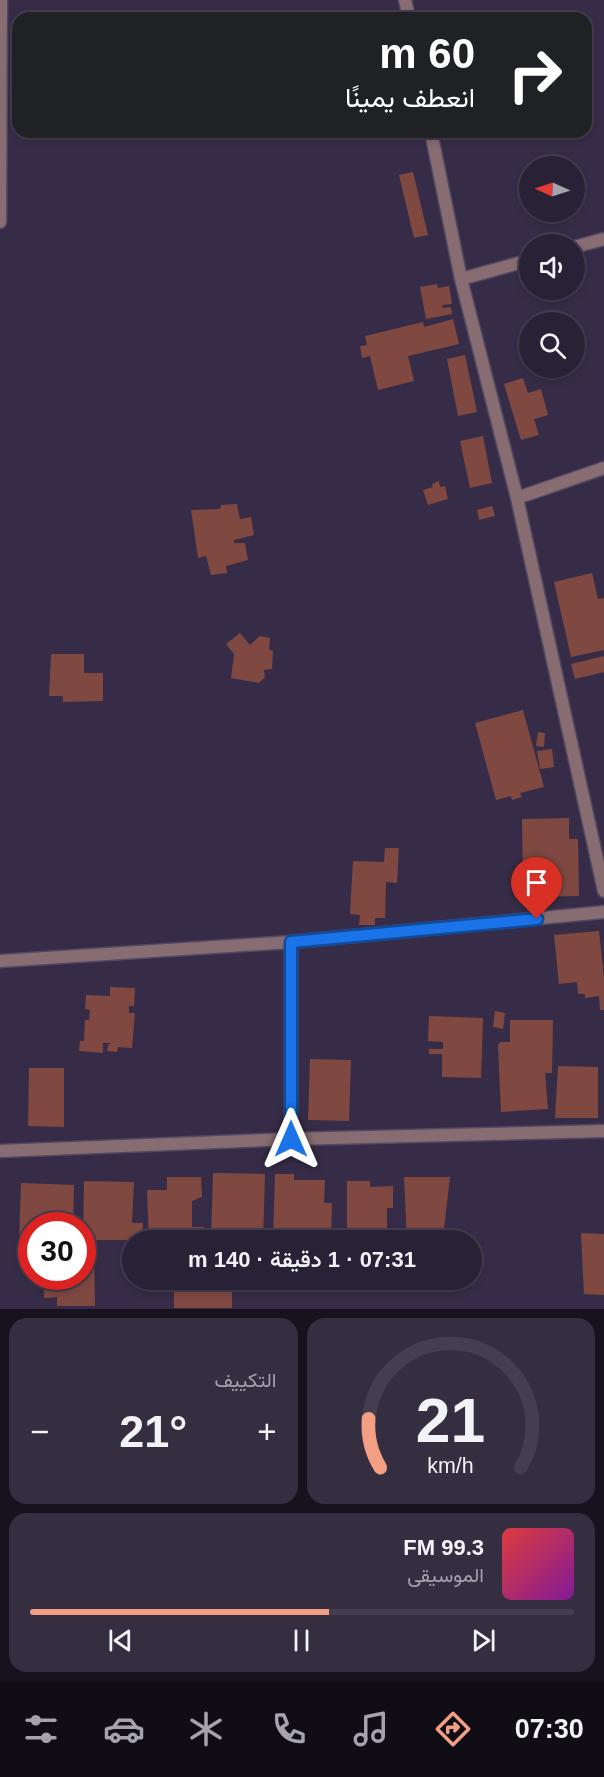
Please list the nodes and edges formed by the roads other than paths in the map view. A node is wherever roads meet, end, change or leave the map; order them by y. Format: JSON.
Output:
{"nodes":[{"id":1,"x":1,"y":0,"type":"edge"},
{"id":2,"x":432,"y":138,"type":"edge"},
{"id":3,"x":0,"y":222,"type":"edge"},
{"id":4,"x":604,"y":238,"type":"edge"},
{"id":5,"x":585,"y":244,"type":"edge"},
{"id":6,"x":519,"y":263,"type":"edge"},
{"id":7,"x":460,"y":279,"type":"junction"},
{"id":8,"x":604,"y":468,"type":"edge"},
{"id":9,"x":517,"y":498,"type":"junction"},
{"id":10,"x":604,"y":891,"type":"edge"},
{"id":11,"x":604,"y":912,"type":"edge"},
{"id":12,"x":291,"y":942,"type":"junction"},
{"id":13,"x":0,"y":961,"type":"edge"},
{"id":14,"x":604,"y":1131,"type":"edge"},
{"id":15,"x":291,"y":1139,"type":"junction"},
{"id":16,"x":0,"y":1151,"type":"edge"}],
"edges":[{"from":1,"to":3,"type":"street"},
{"from":2,"to":7,"type":"street"},
{"from":4,"to":5,"type":"street"},
{"from":6,"to":7,"type":"street"},
{"from":7,"to":9,"type":"street"},
{"from":8,"to":9,"type":"street"},
{"from":9,"to":10,"type":"street"},
{"from":11,"to":12,"type":"street"},
{"from":12,"to":13,"type":"street"},
{"from":12,"to":15,"type":"street"},
{"from":14,"to":15,"type":"street"},
{"from":15,"to":16,"type":"street"}]}
